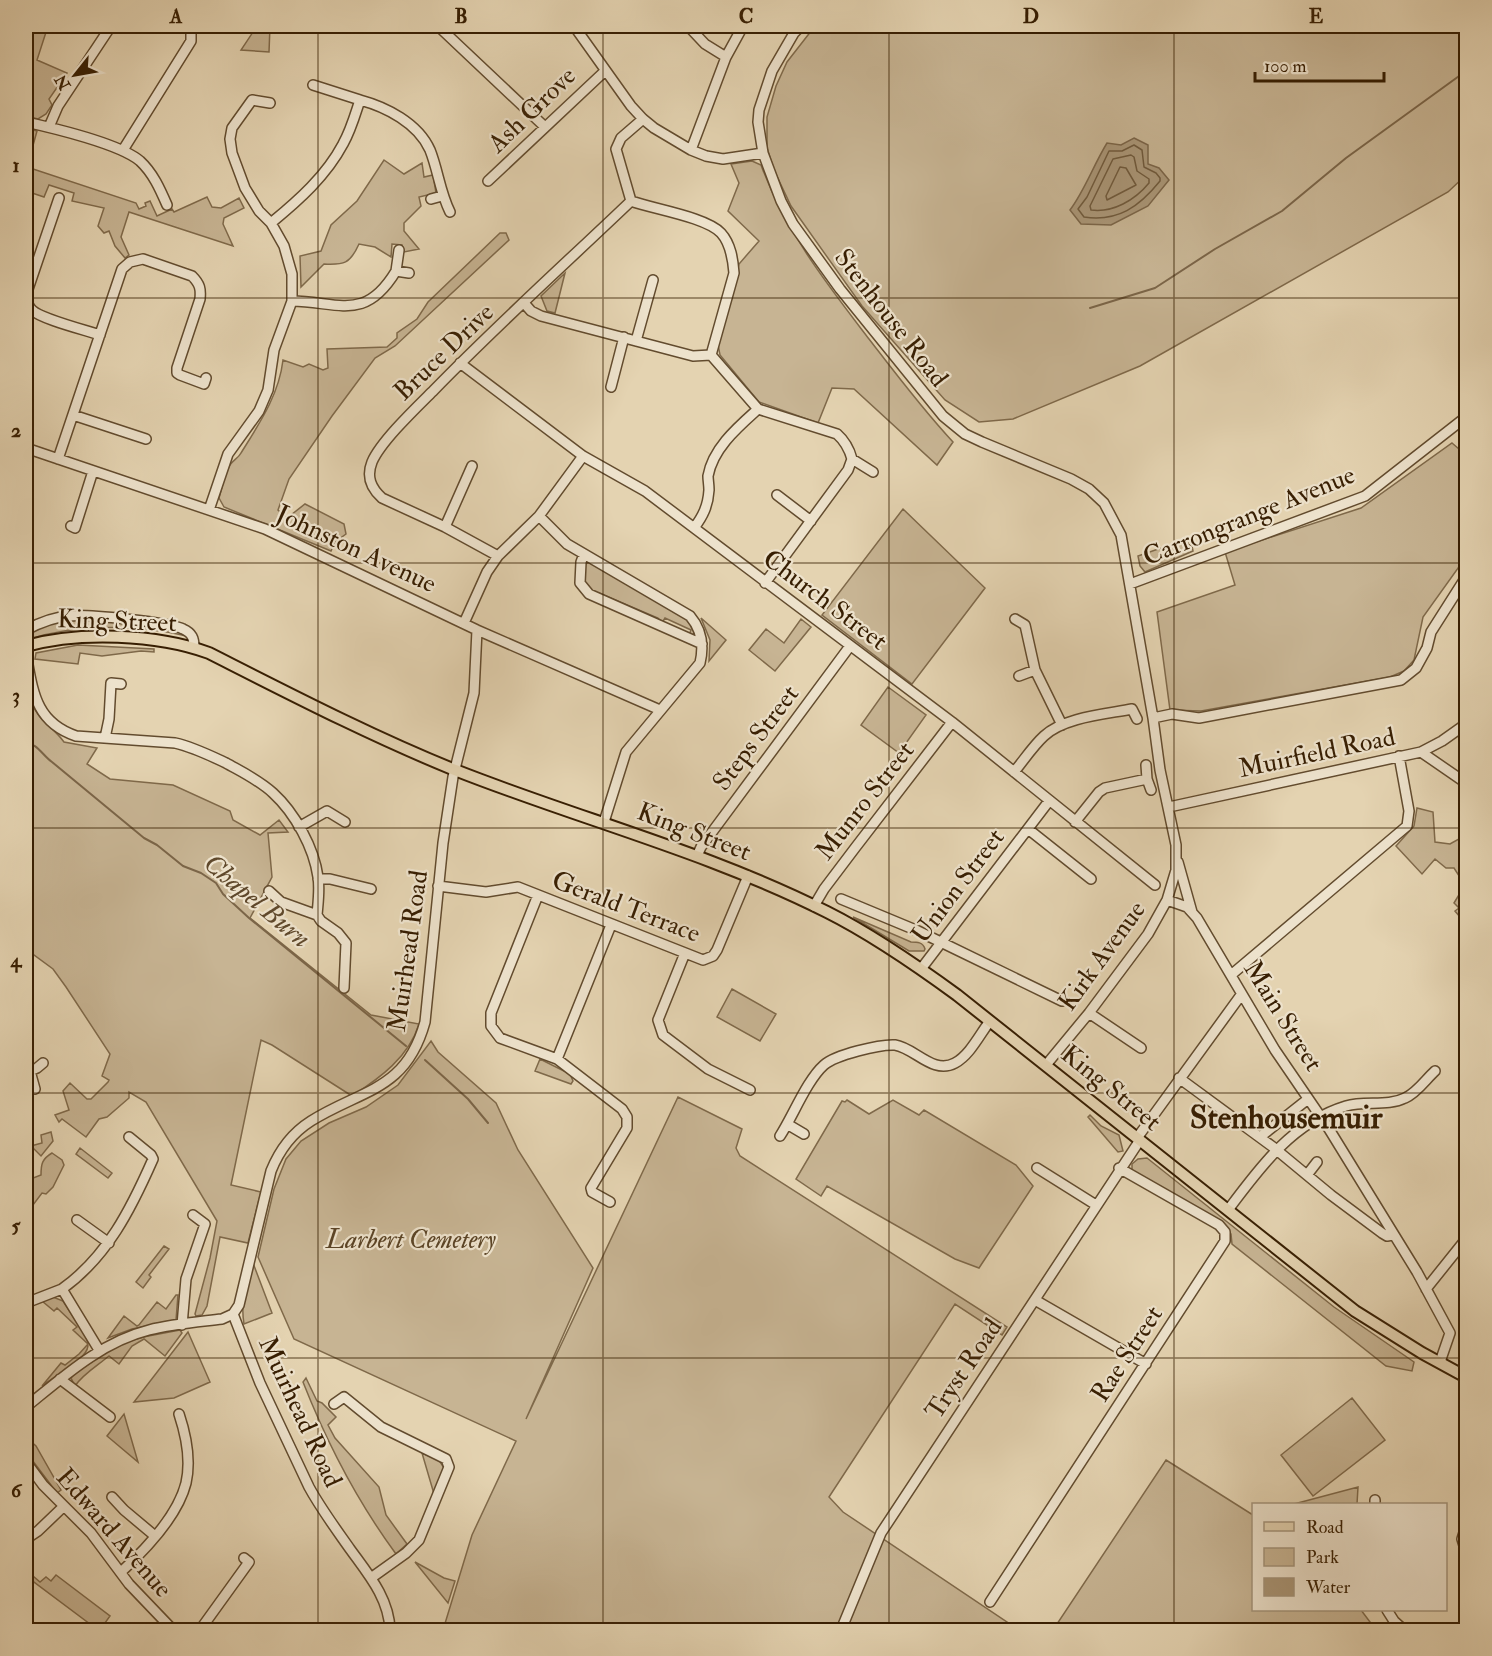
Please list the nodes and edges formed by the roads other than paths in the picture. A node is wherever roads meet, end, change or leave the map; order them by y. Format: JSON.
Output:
{"nodes":[{"id":1,"x":111,"y":26,"type":"edge"},
{"id":2,"x":438,"y":26,"type":"edge"},
{"id":3,"x":574,"y":26,"type":"edge"},
{"id":4,"x":688,"y":26,"type":"edge"},
{"id":5,"x":743,"y":26,"type":"edge"},
{"id":6,"x":801,"y":26,"type":"edge"},
{"id":7,"x":191,"y":34,"type":"dead end"},
{"id":8,"x":726,"y":57,"type":"junction"},
{"id":9,"x":605,"y":71,"type":"junction"},
{"id":10,"x":313,"y":85,"type":"dead end"},
{"id":11,"x":246,"y":90,"type":"dead end"},
{"id":12,"x":252,"y":100,"type":"junction"},
{"id":13,"x":360,"y":100,"type":"junction"},
{"id":14,"x":270,"y":103,"type":"dead end"},
{"id":15,"x":643,"y":119,"type":"junction"},
{"id":16,"x":26,"y":122,"type":"edge"},
{"id":17,"x":49,"y":127,"type":"junction"},
{"id":18,"x":545,"y":127,"type":"junction"},
{"id":19,"x":123,"y":150,"type":"junction"},
{"id":20,"x":691,"y":150,"type":"junction"},
{"id":21,"x":763,"y":153,"type":"junction"},
{"id":22,"x":488,"y":181,"type":"dead end"},
{"id":23,"x":442,"y":196,"type":"junction"},
{"id":24,"x":59,"y":198,"type":"dead end"},
{"id":25,"x":430,"y":199,"type":"dead end"},
{"id":26,"x":631,"y":201,"type":"junction"},
{"id":27,"x":167,"y":205,"type":"dead end"},
{"id":28,"x":450,"y":212,"type":"dead end"},
{"id":29,"x":271,"y":223,"type":"junction"},
{"id":30,"x":399,"y":250,"type":"dead end"},
{"id":31,"x":396,"y":271,"type":"junction"},
{"id":32,"x":409,"y":273,"type":"dead end"},
{"id":33,"x":653,"y":280,"type":"dead end"},
{"id":34,"x":292,"y":301,"type":"junction"},
{"id":35,"x":524,"y":303,"type":"junction"},
{"id":36,"x":100,"y":335,"type":"junction"},
{"id":37,"x":624,"y":337,"type":"junction"},
{"id":38,"x":636,"y":341,"type":"junction"},
{"id":39,"x":711,"y":356,"type":"junction"},
{"id":40,"x":460,"y":363,"type":"junction"},
{"id":41,"x":206,"y":378,"type":"dead end"},
{"id":42,"x":611,"y":387,"type":"dead end"},
{"id":43,"x":758,"y":409,"type":"junction"},
{"id":44,"x":73,"y":415,"type":"junction"},
{"id":45,"x":1467,"y":417,"type":"edge"},
{"id":46,"x":141,"y":435,"type":"dead end"},
{"id":47,"x":26,"y":448,"type":"edge"},
{"id":48,"x":583,"y":456,"type":"junction"},
{"id":49,"x":58,"y":459,"type":"junction"},
{"id":50,"x":852,"y":459,"type":"junction"},
{"id":51,"x":471,"y":466,"type":"dead end"},
{"id":52,"x":93,"y":471,"type":"junction"},
{"id":53,"x":873,"y":472,"type":"dead end"},
{"id":54,"x":777,"y":495,"type":"dead end"},
{"id":55,"x":208,"y":510,"type":"junction"},
{"id":56,"x":539,"y":516,"type":"junction"},
{"id":57,"x":811,"y":520,"type":"junction"},
{"id":58,"x":71,"y":526,"type":"dead end"},
{"id":59,"x":445,"y":527,"type":"junction"},
{"id":60,"x":694,"y":528,"type":"junction"},
{"id":61,"x":584,"y":554,"type":"junction"},
{"id":62,"x":1125,"y":555,"type":"joint"},
{"id":63,"x":498,"y":556,"type":"junction"},
{"id":64,"x":1467,"y":577,"type":"edge"},
{"id":65,"x":765,"y":583,"type":"junction"},
{"id":66,"x":1130,"y":584,"type":"junction"},
{"id":67,"x":1035,"y":618,"type":"dead end"},
{"id":68,"x":1015,"y":620,"type":"dead end"},
{"id":69,"x":464,"y":623,"type":"junction"},
{"id":70,"x":1025,"y":625,"type":"junction"},
{"id":71,"x":26,"y":630,"type":"edge"},
{"id":72,"x":477,"y":630,"type":"junction"},
{"id":73,"x":702,"y":644,"type":"junction"},
{"id":74,"x":26,"y":646,"type":"edge"},
{"id":75,"x":850,"y":646,"type":"junction"},
{"id":76,"x":194,"y":647,"type":"junction"},
{"id":77,"x":26,"y":654,"type":"edge"},
{"id":78,"x":1035,"y":670,"type":"junction"},
{"id":79,"x":1019,"y":676,"type":"dead end"},
{"id":80,"x":121,"y":684,"type":"dead end"},
{"id":81,"x":1132,"y":698,"type":"dead end"},
{"id":82,"x":1132,"y":709,"type":"junction"},
{"id":83,"x":660,"y":710,"type":"junction"},
{"id":84,"x":1137,"y":718,"type":"dead end"},
{"id":85,"x":1153,"y":718,"type":"junction"},
{"id":86,"x":952,"y":722,"type":"junction"},
{"id":87,"x":1467,"y":724,"type":"edge"},
{"id":88,"x":1062,"y":725,"type":"junction"},
{"id":89,"x":1467,"y":737,"type":"edge"},
{"id":90,"x":105,"y":738,"type":"junction"},
{"id":91,"x":1421,"y":752,"type":"junction"},
{"id":92,"x":1399,"y":756,"type":"junction"},
{"id":93,"x":1146,"y":765,"type":"dead end"},
{"id":94,"x":455,"y":770,"type":"junction"},
{"id":95,"x":1014,"y":771,"type":"junction"},
{"id":96,"x":1147,"y":779,"type":"junction"},
{"id":97,"x":1464,"y":782,"type":"edge"},
{"id":98,"x":1151,"y":790,"type":"dead end"},
{"id":99,"x":1049,"y":801,"type":"junction"},
{"id":100,"x":1169,"y":807,"type":"junction"},
{"id":101,"x":345,"y":822,"type":"dead end"},
{"id":102,"x":604,"y":822,"type":"junction"},
{"id":103,"x":1075,"y":822,"type":"junction"},
{"id":104,"x":299,"y":827,"type":"junction"},
{"id":105,"x":1028,"y":829,"type":"junction"},
{"id":106,"x":697,"y":856,"type":"junction"},
{"id":107,"x":1176,"y":860,"type":"junction"},
{"id":108,"x":748,"y":876,"type":"junction"},
{"id":109,"x":318,"y":879,"type":"junction"},
{"id":110,"x":1091,"y":879,"type":"dead end"},
{"id":111,"x":1155,"y":885,"type":"dead end"},
{"id":112,"x":366,"y":886,"type":"dead end"},
{"id":113,"x":438,"y":886,"type":"junction"},
{"id":114,"x":269,"y":891,"type":"dead end"},
{"id":115,"x":538,"y":895,"type":"junction"},
{"id":116,"x":841,"y":899,"type":"dead end"},
{"id":117,"x":1167,"y":900,"type":"junction"},
{"id":118,"x":814,"y":906,"type":"junction"},
{"id":119,"x":1192,"y":912,"type":"junction"},
{"id":120,"x":317,"y":915,"type":"junction"},
{"id":121,"x":611,"y":925,"type":"junction"},
{"id":122,"x":941,"y":942,"type":"junction"},
{"id":123,"x":685,"y":953,"type":"junction"},
{"id":124,"x":921,"y":969,"type":"junction"},
{"id":125,"x":1231,"y":975,"type":"junction"},
{"id":126,"x":342,"y":982,"type":"dead end"},
{"id":127,"x":1241,"y":995,"type":"junction"},
{"id":128,"x":1062,"y":1001,"type":"dead end"},
{"id":129,"x":1089,"y":1012,"type":"junction"},
{"id":130,"x":990,"y":1020,"type":"junction"},
{"id":131,"x":1141,"y":1048,"type":"dead end"},
{"id":132,"x":556,"y":1059,"type":"junction"},
{"id":133,"x":43,"y":1063,"type":"dead end"},
{"id":134,"x":1046,"y":1065,"type":"junction"},
{"id":135,"x":1435,"y":1071,"type":"dead end"},
{"id":136,"x":28,"y":1072,"type":"edge"},
{"id":137,"x":1179,"y":1078,"type":"junction"},
{"id":138,"x":35,"y":1089,"type":"dead end"},
{"id":139,"x":750,"y":1090,"type":"dead end"},
{"id":140,"x":1308,"y":1099,"type":"junction"},
{"id":141,"x":1320,"y":1118,"type":"junction"},
{"id":142,"x":787,"y":1124,"type":"junction"},
{"id":143,"x":804,"y":1134,"type":"dead end"},
{"id":144,"x":780,"y":1136,"type":"dead end"},
{"id":145,"x":129,"y":1137,"type":"dead end"},
{"id":146,"x":1260,"y":1137,"type":"junction"},
{"id":147,"x":1138,"y":1139,"type":"junction"},
{"id":148,"x":1276,"y":1149,"type":"junction"},
{"id":149,"x":1317,"y":1162,"type":"dead end"},
{"id":150,"x":1037,"y":1168,"type":"dead end"},
{"id":151,"x":1119,"y":1168,"type":"junction"},
{"id":152,"x":1307,"y":1175,"type":"junction"},
{"id":153,"x":610,"y":1202,"type":"dead end"},
{"id":154,"x":1096,"y":1205,"type":"junction"},
{"id":155,"x":1228,"y":1210,"type":"junction"},
{"id":156,"x":193,"y":1215,"type":"dead end"},
{"id":157,"x":82,"y":1220,"type":"dead end"},
{"id":158,"x":1393,"y":1235,"type":"junction"},
{"id":159,"x":1467,"y":1239,"type":"edge"},
{"id":160,"x":109,"y":1244,"type":"junction"},
{"id":161,"x":1426,"y":1288,"type":"junction"},
{"id":162,"x":62,"y":1289,"type":"junction"},
{"id":163,"x":1035,"y":1300,"type":"junction"},
{"id":164,"x":26,"y":1303,"type":"edge"},
{"id":165,"x":233,"y":1314,"type":"junction"},
{"id":166,"x":182,"y":1325,"type":"junction"},
{"id":167,"x":99,"y":1350,"type":"junction"},
{"id":168,"x":1440,"y":1362,"type":"junction"},
{"id":169,"x":1146,"y":1364,"type":"junction"},
{"id":170,"x":1467,"y":1377,"type":"edge"},
{"id":171,"x":60,"y":1379,"type":"junction"},
{"id":172,"x":334,"y":1404,"type":"dead end"},
{"id":173,"x":26,"y":1407,"type":"edge"},
{"id":174,"x":179,"y":1414,"type":"dead end"},
{"id":175,"x":110,"y":1417,"type":"dead end"},
{"id":176,"x":457,"y":1455,"type":"dead end"},
{"id":177,"x":26,"y":1462,"type":"edge"},
{"id":178,"x":448,"y":1463,"type":"junction"},
{"id":179,"x":112,"y":1497,"type":"dead end"},
{"id":180,"x":63,"y":1507,"type":"junction"},
{"id":181,"x":1466,"y":1527,"type":"edge"},
{"id":182,"x":155,"y":1536,"type":"junction"},
{"id":183,"x":26,"y":1539,"type":"edge"},
{"id":184,"x":1467,"y":1552,"type":"edge"},
{"id":185,"x":244,"y":1558,"type":"dead end"},
{"id":186,"x":121,"y":1572,"type":"junction"},
{"id":187,"x":371,"y":1578,"type":"junction"},
{"id":188,"x":990,"y":1602,"type":"dead end"},
{"id":189,"x":1388,"y":1611,"type":"edge"},
{"id":190,"x":173,"y":1630,"type":"edge"},
{"id":191,"x":200,"y":1630,"type":"edge"},
{"id":192,"x":390,"y":1630,"type":"edge"},
{"id":193,"x":841,"y":1630,"type":"edge"},
{"id":194,"x":1404,"y":1630,"type":"edge"}],
"edges":[{"from":1,"to":17,"type":"street"},
{"from":2,"to":18,"type":"street"},
{"from":3,"to":9,"type":"street"},
{"from":4,"to":8,"type":"street"},
{"from":5,"to":8,"type":"street"},
{"from":6,"to":21,"type":"street","name":"Stenhouse Road"},
{"from":7,"to":19,"type":"street"},
{"from":8,"to":20,"type":"street"},
{"from":9,"to":15,"type":"street"},
{"from":9,"to":18,"type":"street","name":"Ash Grove"},
{"from":10,"to":13,"type":"street"},
{"from":11,"to":12,"type":"street"},
{"from":12,"to":14,"type":"street"},
{"from":12,"to":29,"type":"street"},
{"from":13,"to":23,"type":"street"},
{"from":13,"to":29,"type":"street"},
{"from":15,"to":20,"type":"street"},
{"from":15,"to":26,"type":"street"},
{"from":16,"to":17,"type":"street"},
{"from":17,"to":19,"type":"street"},
{"from":18,"to":22,"type":"street","name":"Ash Grove"},
{"from":19,"to":27,"type":"street"},
{"from":20,"to":21,"type":"street"},
{"from":21,"to":62,"type":"street","name":"Stenhouse Road"},
{"from":23,"to":25,"type":"street"},
{"from":23,"to":28,"type":"street"},
{"from":24,"to":36,"type":"street"},
{"from":26,"to":35,"type":"street","name":"Bruce Drive"},
{"from":26,"to":39,"type":"street"},
{"from":29,"to":34,"type":"street"},
{"from":30,"to":31,"type":"street"},
{"from":31,"to":32,"type":"street"},
{"from":31,"to":34,"type":"street"},
{"from":33,"to":38,"type":"street"},
{"from":34,"to":55,"type":"street"},
{"from":35,"to":37,"type":"street"},
{"from":35,"to":40,"type":"street","name":"Bruce Drive"},
{"from":36,"to":41,"type":"street"},
{"from":36,"to":44,"type":"street"},
{"from":37,"to":38,"type":"street"},
{"from":37,"to":42,"type":"street"},
{"from":38,"to":39,"type":"street"},
{"from":39,"to":43,"type":"street"},
{"from":40,"to":48,"type":"street","name":"Church Street"},
{"from":40,"to":59,"type":"street","name":"Bruce Drive"},
{"from":43,"to":50,"type":"street"},
{"from":43,"to":60,"type":"street"},
{"from":44,"to":46,"type":"street"},
{"from":44,"to":49,"type":"street"},
{"from":45,"to":66,"type":"street","name":"Carrongrange Avenue"},
{"from":47,"to":49,"type":"street","name":"Johnston Avenue"},
{"from":48,"to":56,"type":"street"},
{"from":48,"to":60,"type":"street","name":"Church Street"},
{"from":49,"to":52,"type":"street","name":"Johnston Avenue"},
{"from":50,"to":53,"type":"street"},
{"from":50,"to":57,"type":"street"},
{"from":51,"to":59,"type":"street"},
{"from":52,"to":55,"type":"street","name":"Johnston Avenue"},
{"from":52,"to":58,"type":"street"},
{"from":54,"to":57,"type":"street"},
{"from":55,"to":69,"type":"street","name":"Johnston Avenue"},
{"from":56,"to":61,"type":"street"},
{"from":56,"to":63,"type":"street"},
{"from":57,"to":65,"type":"street"},
{"from":59,"to":63,"type":"street","name":"Bruce Drive"},
{"from":60,"to":65,"type":"street","name":"Church Street"},
{"from":61,"to":73,"type":"street"},
{"from":61,"to":73,"type":"street"},
{"from":62,"to":66,"type":"street","name":"Main Street"},
{"from":63,"to":69,"type":"street"},
{"from":64,"to":85,"type":"street"},
{"from":65,"to":75,"type":"street","name":"Church Street"},
{"from":66,"to":85,"type":"street","name":"Main Street"},
{"from":67,"to":70,"type":"street"},
{"from":68,"to":70,"type":"street"},
{"from":69,"to":72,"type":"street","name":"Johnston Avenue"},
{"from":70,"to":78,"type":"street"},
{"from":71,"to":76,"type":"street"},
{"from":72,"to":83,"type":"street","name":"Johnston Avenue"},
{"from":72,"to":94,"type":"street","name":"Muirhead Road"},
{"from":73,"to":83,"type":"street"},
{"from":74,"to":76,"type":"main road","name":"King Street"},
{"from":75,"to":86,"type":"street","name":"Church Street"},
{"from":75,"to":106,"type":"street","name":"Steps Street"},
{"from":76,"to":94,"type":"main road","name":"King Street"},
{"from":77,"to":90,"type":"street"},
{"from":78,"to":79,"type":"street"},
{"from":78,"to":88,"type":"street"},
{"from":80,"to":90,"type":"street"},
{"from":81,"to":82,"type":"street"},
{"from":82,"to":84,"type":"street"},
{"from":82,"to":88,"type":"street"},
{"from":83,"to":102,"type":"street"},
{"from":85,"to":100,"type":"street","name":"Main Street"},
{"from":86,"to":95,"type":"street","name":"Church Street"},
{"from":86,"to":118,"type":"street","name":"Munro Street"},
{"from":87,"to":91,"type":"street","name":"Muirfield Road"},
{"from":88,"to":95,"type":"street"},
{"from":89,"to":97,"type":"street"},
{"from":90,"to":104,"type":"street"},
{"from":91,"to":92,"type":"street","name":"Muirfield Road"},
{"from":91,"to":97,"type":"street"},
{"from":92,"to":100,"type":"street","name":"Muirfield Road"},
{"from":92,"to":125,"type":"street"},
{"from":93,"to":96,"type":"street"},
{"from":94,"to":102,"type":"main road","name":"King Street"},
{"from":94,"to":113,"type":"street","name":"Muirhead Road"},
{"from":95,"to":99,"type":"street","name":"Church Street"},
{"from":96,"to":98,"type":"street"},
{"from":96,"to":103,"type":"street"},
{"from":99,"to":103,"type":"street","name":"Church Street"},
{"from":99,"to":105,"type":"street","name":"Union Street"},
{"from":100,"to":107,"type":"street","name":"Main Street"},
{"from":101,"to":104,"type":"street"},
{"from":102,"to":106,"type":"main road","name":"King Street"},
{"from":103,"to":111,"type":"street","name":"Church Street"},
{"from":104,"to":109,"type":"street"},
{"from":105,"to":110,"type":"street","name":"Union Street"},
{"from":105,"to":122,"type":"street","name":"Union Street"},
{"from":106,"to":108,"type":"main road","name":"King Street"},
{"from":107,"to":117,"type":"street","name":"Main Street"},
{"from":107,"to":119,"type":"street","name":"Main Street"},
{"from":108,"to":118,"type":"main road","name":"King Street"},
{"from":108,"to":123,"type":"street","name":"Gerald Terrace"},
{"from":109,"to":112,"type":"street"},
{"from":109,"to":120,"type":"street"},
{"from":113,"to":115,"type":"street","name":"Gerald Terrace"},
{"from":113,"to":165,"type":"street","name":"Muirhead Road"},
{"from":114,"to":120,"type":"street"},
{"from":115,"to":121,"type":"street","name":"Gerald Terrace"},
{"from":115,"to":132,"type":"street"},
{"from":116,"to":122,"type":"street"},
{"from":117,"to":119,"type":"street"},
{"from":117,"to":129,"type":"street","name":"Kirk Avenue"},
{"from":118,"to":124,"type":"main road","name":"King Street"},
{"from":119,"to":125,"type":"street","name":"Main Street"},
{"from":120,"to":126,"type":"street"},
{"from":121,"to":123,"type":"street","name":"Gerald Terrace"},
{"from":121,"to":132,"type":"street"},
{"from":122,"to":124,"type":"street","name":"Union Street"},
{"from":122,"to":128,"type":"street"},
{"from":123,"to":139,"type":"street"},
{"from":124,"to":130,"type":"main road","name":"King Street"},
{"from":125,"to":127,"type":"street","name":"Main Street"},
{"from":127,"to":137,"type":"street","name":"Tryst Road"},
{"from":127,"to":140,"type":"street","name":"Main Street"},
{"from":129,"to":131,"type":"street"},
{"from":129,"to":134,"type":"street","name":"Kirk Avenue"},
{"from":130,"to":134,"type":"main road","name":"King Street"},
{"from":130,"to":142,"type":"street"},
{"from":132,"to":153,"type":"street"},
{"from":133,"to":136,"type":"street"},
{"from":134,"to":147,"type":"main road","name":"King Street"},
{"from":135,"to":141,"type":"street"},
{"from":136,"to":138,"type":"street"},
{"from":137,"to":146,"type":"street","name":"King Street"},
{"from":137,"to":147,"type":"street","name":"Tryst Road"},
{"from":140,"to":141,"type":"street","name":"Main Street"},
{"from":140,"to":146,"type":"street"},
{"from":141,"to":148,"type":"street"},
{"from":141,"to":158,"type":"street","name":"Main Street"},
{"from":142,"to":143,"type":"street"},
{"from":142,"to":144,"type":"street"},
{"from":145,"to":160,"type":"street"},
{"from":146,"to":148,"type":"street","name":"King Street"},
{"from":147,"to":151,"type":"street","name":"Tryst Road"},
{"from":147,"to":155,"type":"main road","name":"King Street"},
{"from":148,"to":152,"type":"street","name":"King Street"},
{"from":148,"to":155,"type":"street"},
{"from":149,"to":152,"type":"street"},
{"from":150,"to":154,"type":"street"},
{"from":151,"to":154,"type":"street","name":"Tryst Road"},
{"from":151,"to":169,"type":"street","name":"Rae Street"},
{"from":152,"to":158,"type":"street","name":"King Street"},
{"from":154,"to":163,"type":"street","name":"Tryst Road"},
{"from":155,"to":168,"type":"main road","name":"King Street"},
{"from":156,"to":166,"type":"street"},
{"from":157,"to":160,"type":"street"},
{"from":158,"to":161,"type":"street","name":"Main Street"},
{"from":159,"to":161,"type":"street"},
{"from":160,"to":162,"type":"street"},
{"from":161,"to":168,"type":"street","name":"Main Street"},
{"from":162,"to":164,"type":"street"},
{"from":162,"to":167,"type":"street"},
{"from":163,"to":169,"type":"street"},
{"from":163,"to":193,"type":"street","name":"Tryst Road"},
{"from":165,"to":166,"type":"street"},
{"from":165,"to":187,"type":"street","name":"Muirhead Road"},
{"from":166,"to":167,"type":"street"},
{"from":167,"to":171,"type":"street"},
{"from":168,"to":170,"type":"main road"},
{"from":169,"to":188,"type":"street","name":"Rae Street"},
{"from":171,"to":173,"type":"street"},
{"from":171,"to":175,"type":"street"},
{"from":172,"to":178,"type":"street"},
{"from":174,"to":182,"type":"street"},
{"from":176,"to":178,"type":"street"},
{"from":177,"to":180,"type":"street","name":"Edward Avenue"},
{"from":178,"to":187,"type":"street"},
{"from":179,"to":182,"type":"street"},
{"from":180,"to":183,"type":"street"},
{"from":180,"to":186,"type":"street","name":"Edward Avenue"},
{"from":181,"to":184,"type":"street"},
{"from":182,"to":186,"type":"street"},
{"from":185,"to":191,"type":"street"},
{"from":186,"to":190,"type":"street","name":"Edward Avenue"},
{"from":187,"to":192,"type":"street","name":"Muirhead Road"},
{"from":189,"to":194,"type":"street"}]}
